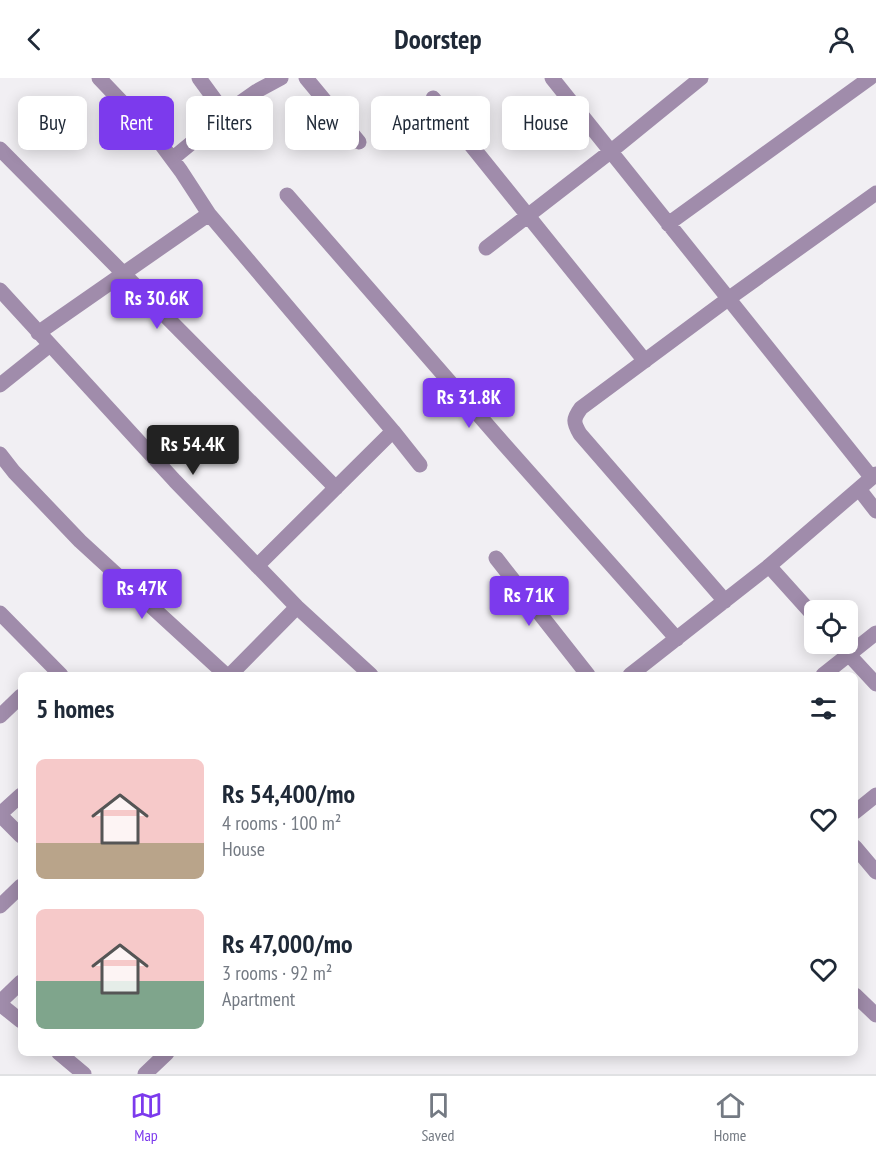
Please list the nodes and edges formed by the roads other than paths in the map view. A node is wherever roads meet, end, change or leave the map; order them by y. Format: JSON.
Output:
{"nodes":[{"id":1,"x":99,"y":78,"type":"edge"},
{"id":2,"x":199,"y":78,"type":"edge"},
{"id":3,"x":281,"y":78,"type":"edge"},
{"id":4,"x":306,"y":78,"type":"edge"},
{"id":5,"x":552,"y":78,"type":"edge"},
{"id":6,"x":870,"y":78,"type":"edge"},
{"id":7,"x":699,"y":79,"type":"edge"},
{"id":8,"x":212,"y":96,"type":"edge"},
{"id":9,"x":251,"y":96,"type":"edge"},
{"id":10,"x":321,"y":96,"type":"edge"},
{"id":11,"x":186,"y":148,"type":"edge"},
{"id":12,"x":0,"y":149,"type":"edge"},
{"id":13,"x":475,"y":150,"type":"edge"},
{"id":14,"x":610,"y":152,"type":"junction"},
{"id":15,"x":172,"y":159,"type":"junction"},
{"id":16,"x":876,"y":193,"type":"edge"},
{"id":17,"x":287,"y":195,"type":"dead end"},
{"id":18,"x":209,"y":214,"type":"junction"},
{"id":19,"x":528,"y":216,"type":"junction"},
{"id":20,"x":668,"y":224,"type":"junction"},
{"id":21,"x":486,"y":248,"type":"dead end"},
{"id":22,"x":124,"y":273,"type":"junction"},
{"id":23,"x":0,"y":290,"type":"edge"},
{"id":24,"x":728,"y":299,"type":"junction"},
{"id":25,"x":38,"y":333,"type":"junction"},
{"id":26,"x":50,"y":345,"type":"junction"},
{"id":27,"x":645,"y":361,"type":"junction"},
{"id":28,"x":0,"y":385,"type":"edge"},
{"id":29,"x":393,"y":431,"type":"junction"},
{"id":30,"x":0,"y":454,"type":"edge"},
{"id":31,"x":420,"y":465,"type":"dead end"},
{"id":32,"x":874,"y":476,"type":"edge"},
{"id":33,"x":336,"y":488,"type":"junction"},
{"id":34,"x":859,"y":489,"type":"junction"},
{"id":35,"x":876,"y":511,"type":"edge"},
{"id":36,"x":496,"y":558,"type":"dead end"},
{"id":37,"x":257,"y":566,"type":"junction"},
{"id":38,"x":769,"y":566,"type":"junction"},
{"id":39,"x":725,"y":601,"type":"junction"},
{"id":40,"x":804,"y":605,"type":"edge"},
{"id":41,"x":297,"y":607,"type":"junction"},
{"id":42,"x":1,"y":617,"type":"edge"},
{"id":43,"x":876,"y":633,"type":"edge"},
{"id":44,"x":677,"y":639,"type":"junction"},
{"id":45,"x":858,"y":642,"type":"edge"},
{"id":46,"x":840,"y":654,"type":"edge"},
{"id":47,"x":849,"y":654,"type":"edge"},
{"id":48,"x":52,"y":672,"type":"edge"},
{"id":49,"x":225,"y":672,"type":"edge"},
{"id":50,"x":231,"y":672,"type":"edge"},
{"id":51,"x":368,"y":672,"type":"edge"},
{"id":52,"x":586,"y":672,"type":"edge"},
{"id":53,"x":634,"y":672,"type":"edge"},
{"id":54,"x":825,"y":672,"type":"edge"},
{"id":55,"x":876,"y":684,"type":"edge"},
{"id":56,"x":18,"y":699,"type":"edge"},
{"id":57,"x":0,"y":716,"type":"edge"},
{"id":58,"x":876,"y":795,"type":"edge"},
{"id":59,"x":18,"y":798,"type":"edge"},
{"id":60,"x":858,"y":810,"type":"edge"},
{"id":61,"x":0,"y":815,"type":"edge"},
{"id":62,"x":18,"y":833,"type":"edge"},
{"id":63,"x":858,"y":851,"type":"edge"},
{"id":64,"x":876,"y":872,"type":"edge"},
{"id":65,"x":18,"y":889,"type":"edge"},
{"id":66,"x":0,"y":906,"type":"edge"},
{"id":67,"x":18,"y":985,"type":"edge"},
{"id":68,"x":858,"y":998,"type":"edge"},
{"id":69,"x":0,"y":1003,"type":"edge"},
{"id":70,"x":876,"y":1015,"type":"edge"},
{"id":71,"x":18,"y":1018,"type":"edge"},
{"id":72,"x":63,"y":1056,"type":"edge"},
{"id":73,"x":164,"y":1056,"type":"edge"},
{"id":74,"x":84,"y":1074,"type":"edge"},
{"id":75,"x":145,"y":1074,"type":"edge"}],
"edges":[{"from":1,"to":15,"type":"street"},
{"from":2,"to":8,"type":"street"},
{"from":3,"to":9,"type":"street"},
{"from":4,"to":10,"type":"street"},
{"from":5,"to":14,"type":"street"},
{"from":6,"to":20,"type":"street"},
{"from":7,"to":14,"type":"street"},
{"from":11,"to":15,"type":"street"},
{"from":12,"to":22,"type":"street"},
{"from":13,"to":19,"type":"street"},
{"from":14,"to":19,"type":"street"},
{"from":14,"to":20,"type":"street"},
{"from":15,"to":18,"type":"street"},
{"from":16,"to":24,"type":"street"},
{"from":17,"to":44,"type":"street"},
{"from":18,"to":22,"type":"street"},
{"from":18,"to":29,"type":"street"},
{"from":19,"to":21,"type":"street"},
{"from":19,"to":27,"type":"street"},
{"from":20,"to":24,"type":"street"},
{"from":22,"to":25,"type":"street"},
{"from":22,"to":33,"type":"street"},
{"from":23,"to":25,"type":"street"},
{"from":24,"to":27,"type":"street"},
{"from":24,"to":32,"type":"street"},
{"from":25,"to":26,"type":"street"},
{"from":26,"to":28,"type":"street"},
{"from":26,"to":37,"type":"street"},
{"from":27,"to":39,"type":"street"},
{"from":29,"to":31,"type":"street"},
{"from":29,"to":33,"type":"street"},
{"from":30,"to":49,"type":"street"},
{"from":32,"to":34,"type":"street"},
{"from":33,"to":37,"type":"street"},
{"from":34,"to":35,"type":"street"},
{"from":34,"to":38,"type":"street"},
{"from":36,"to":52,"type":"street"},
{"from":37,"to":41,"type":"street"},
{"from":38,"to":39,"type":"street"},
{"from":38,"to":40,"type":"street"},
{"from":39,"to":44,"type":"street"},
{"from":41,"to":50,"type":"street"},
{"from":41,"to":51,"type":"street"},
{"from":42,"to":48,"type":"street"},
{"from":43,"to":45,"type":"street"},
{"from":44,"to":53,"type":"street"},
{"from":46,"to":54,"type":"street"},
{"from":47,"to":55,"type":"street"},
{"from":56,"to":57,"type":"street"},
{"from":58,"to":60,"type":"street"},
{"from":59,"to":61,"type":"street"},
{"from":61,"to":62,"type":"street"},
{"from":63,"to":64,"type":"street"},
{"from":65,"to":66,"type":"street"},
{"from":67,"to":69,"type":"street"},
{"from":68,"to":70,"type":"street"},
{"from":69,"to":71,"type":"street"},
{"from":72,"to":74,"type":"street"},
{"from":73,"to":75,"type":"street"}]}
